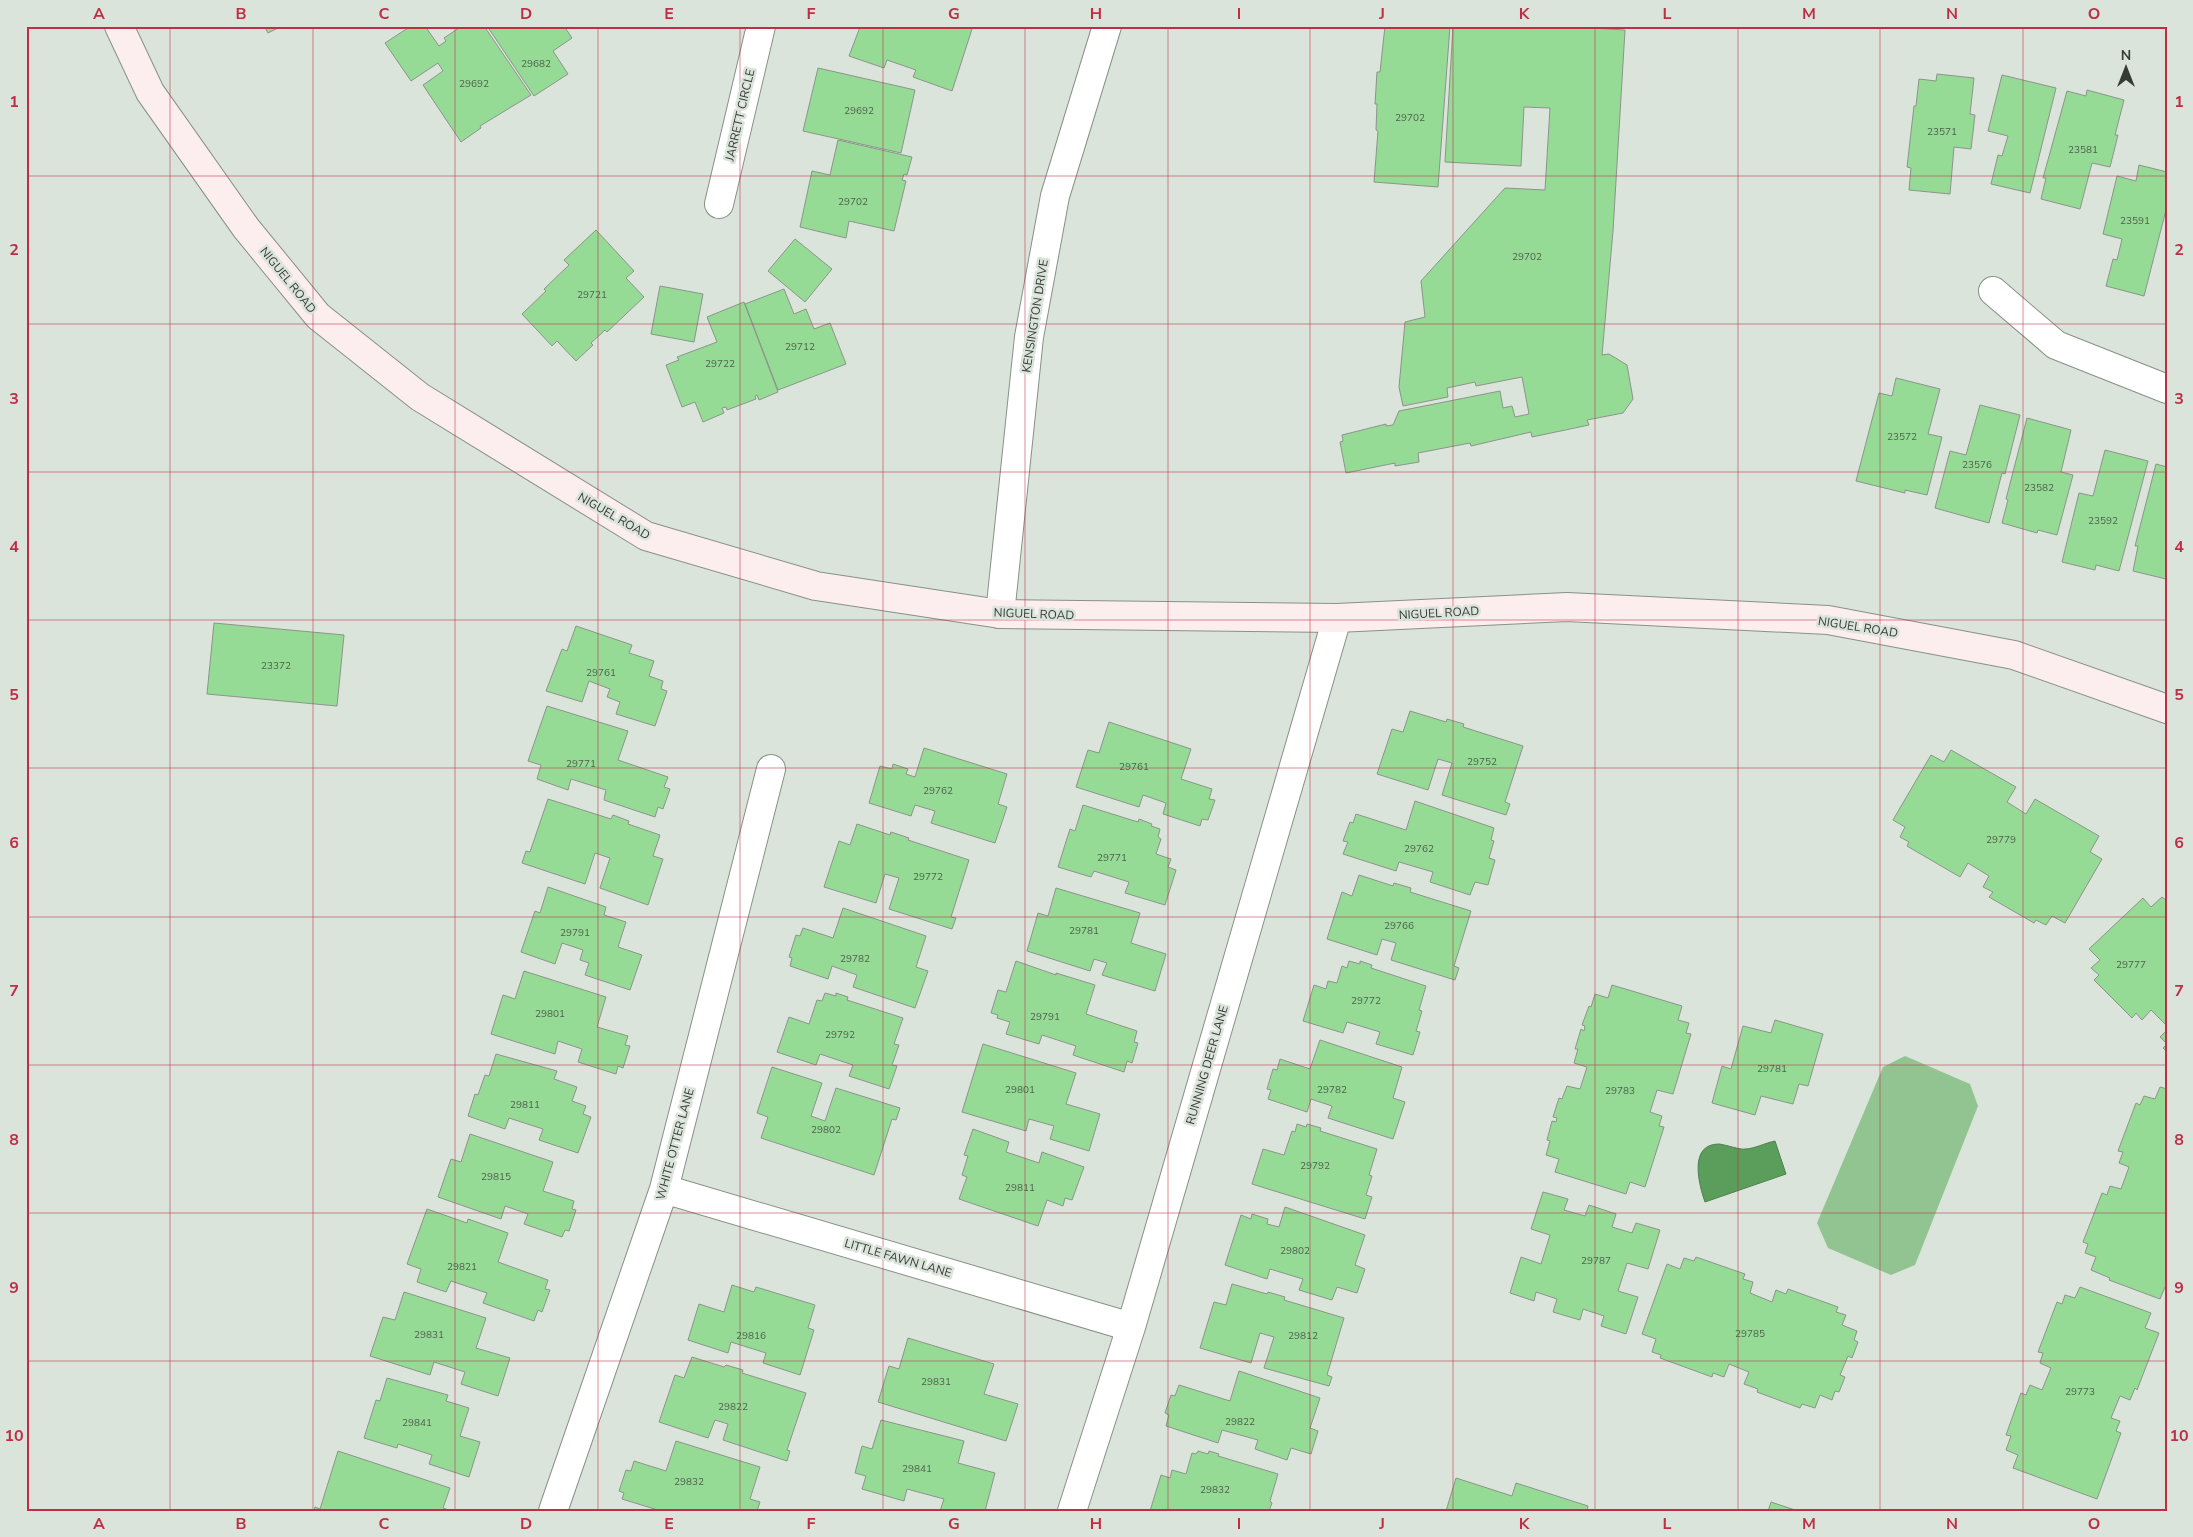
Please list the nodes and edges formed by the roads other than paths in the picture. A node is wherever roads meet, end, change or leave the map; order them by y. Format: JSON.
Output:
{"nodes":[{"id":1,"x":119,"y":26,"type":"edge"},
{"id":2,"x":761,"y":26,"type":"edge"},
{"id":3,"x":1107,"y":26,"type":"edge"},
{"id":4,"x":719,"y":204,"type":"dead end"},
{"id":5,"x":1992,"y":290,"type":"dead end"},
{"id":6,"x":2167,"y":389,"type":"edge"},
{"id":7,"x":1000,"y":614,"type":"junction"},
{"id":8,"x":1337,"y":618,"type":"junction"},
{"id":9,"x":2167,"y":709,"type":"edge"},
{"id":10,"x":771,"y":769,"type":"dead end"},
{"id":11,"x":664,"y":1189,"type":"junction"},
{"id":12,"x":1131,"y":1327,"type":"junction"},
{"id":13,"x":553,"y":1511,"type":"edge"},
{"id":14,"x":1072,"y":1511,"type":"edge"}],
"edges":[{"from":1,"to":7,"type":"main road","name":"NIGUEL ROAD"},
{"from":2,"to":4,"type":"street","name":"JARRETT CIRCLE"},
{"from":3,"to":7,"type":"street","name":"KENSINGTON DRIVE"},
{"from":5,"to":6,"type":"street"},
{"from":7,"to":8,"type":"main road","name":"NIGUEL ROAD"},
{"from":8,"to":9,"type":"main road","name":"NIGUEL ROAD"},
{"from":8,"to":12,"type":"street","name":"RUNNING DEER LANE"},
{"from":10,"to":11,"type":"street","name":"WHITE OTTER LANE"},
{"from":11,"to":12,"type":"street","name":"LITTLE FAWN LANE"},
{"from":11,"to":13,"type":"street","name":"WHITE OTTER LANE"},
{"from":12,"to":14,"type":"street","name":"RUNNING DEER LANE"}]}
